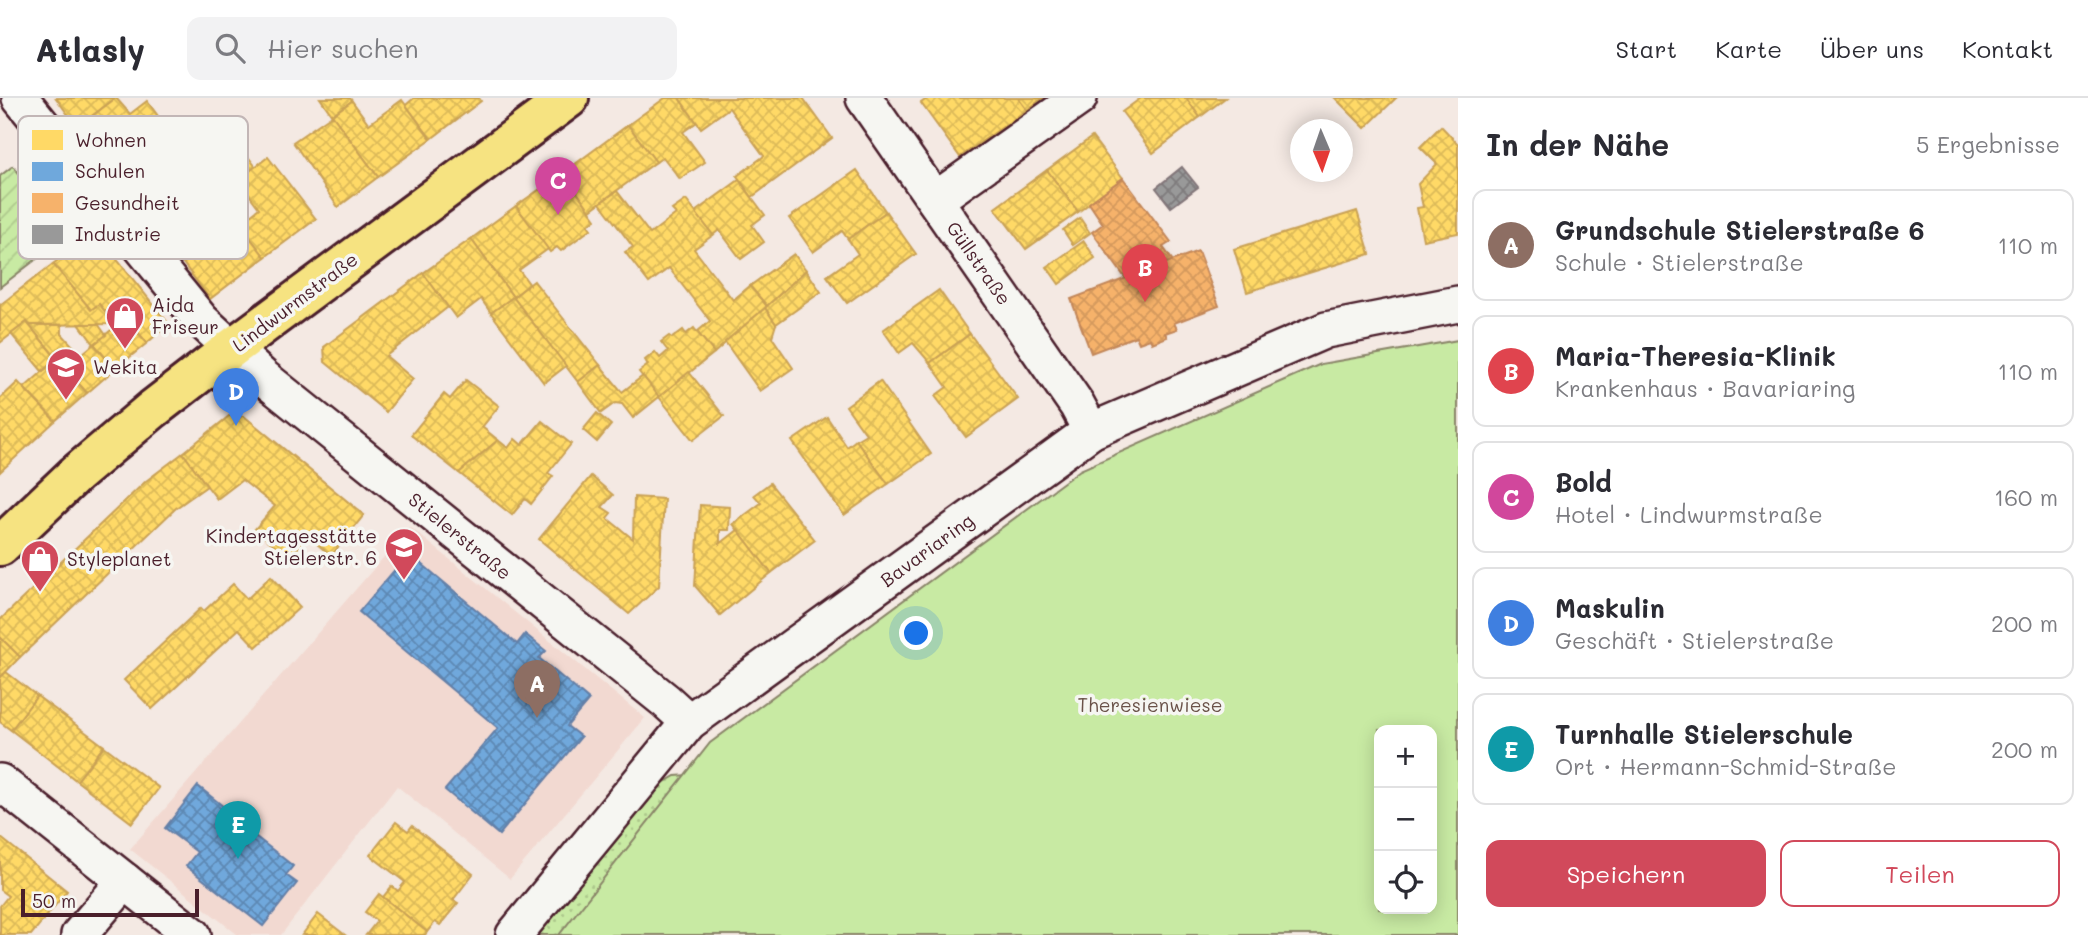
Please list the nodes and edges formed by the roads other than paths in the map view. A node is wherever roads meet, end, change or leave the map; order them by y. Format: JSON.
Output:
{"nodes":[{"id":1,"x":20,"y":98,"type":"edge"},
{"id":2,"x":569,"y":98,"type":"edge"},
{"id":3,"x":863,"y":98,"type":"edge"},
{"id":4,"x":1079,"y":98,"type":"edge"},
{"id":5,"x":35,"y":116,"type":"edge"},
{"id":6,"x":935,"y":200,"type":"junction"},
{"id":7,"x":151,"y":259,"type":"edge"},
{"id":8,"x":1451,"y":309,"type":"edge"},
{"id":9,"x":232,"y":348,"type":"junction"},
{"id":10,"x":1091,"y":431,"type":"junction"},
{"id":11,"x":0,"y":546,"type":"edge"},
{"id":12,"x":690,"y":722,"type":"junction"},
{"id":13,"x":0,"y":782,"type":"edge"},
{"id":14,"x":125,"y":881,"type":"junction"},
{"id":15,"x":79,"y":935,"type":"edge"},
{"id":16,"x":193,"y":935,"type":"edge"},
{"id":17,"x":514,"y":935,"type":"edge"}],
"edges":[{"from":1,"to":5,"type":"street","name":"Stielerstraße"},
{"from":2,"to":9,"type":"main road","name":"Lindwurmstraße"},
{"from":3,"to":6,"type":"street","name":"Güllstraße"},
{"from":4,"to":6,"type":"street"},
{"from":6,"to":10,"type":"street","name":"Güllstraße"},
{"from":7,"to":9,"type":"street","name":"Stielerstraße"},
{"from":8,"to":10,"type":"street","name":"Bavariaring"},
{"from":9,"to":11,"type":"main road","name":"Lindwurmstraße"},
{"from":9,"to":12,"type":"street","name":"Stielerstraße"},
{"from":10,"to":12,"type":"street","name":"Bavariaring"},
{"from":12,"to":17,"type":"street","name":"Bavariaring"},
{"from":13,"to":14,"type":"street"},
{"from":14,"to":15,"type":"street"},
{"from":14,"to":16,"type":"street"}]}
